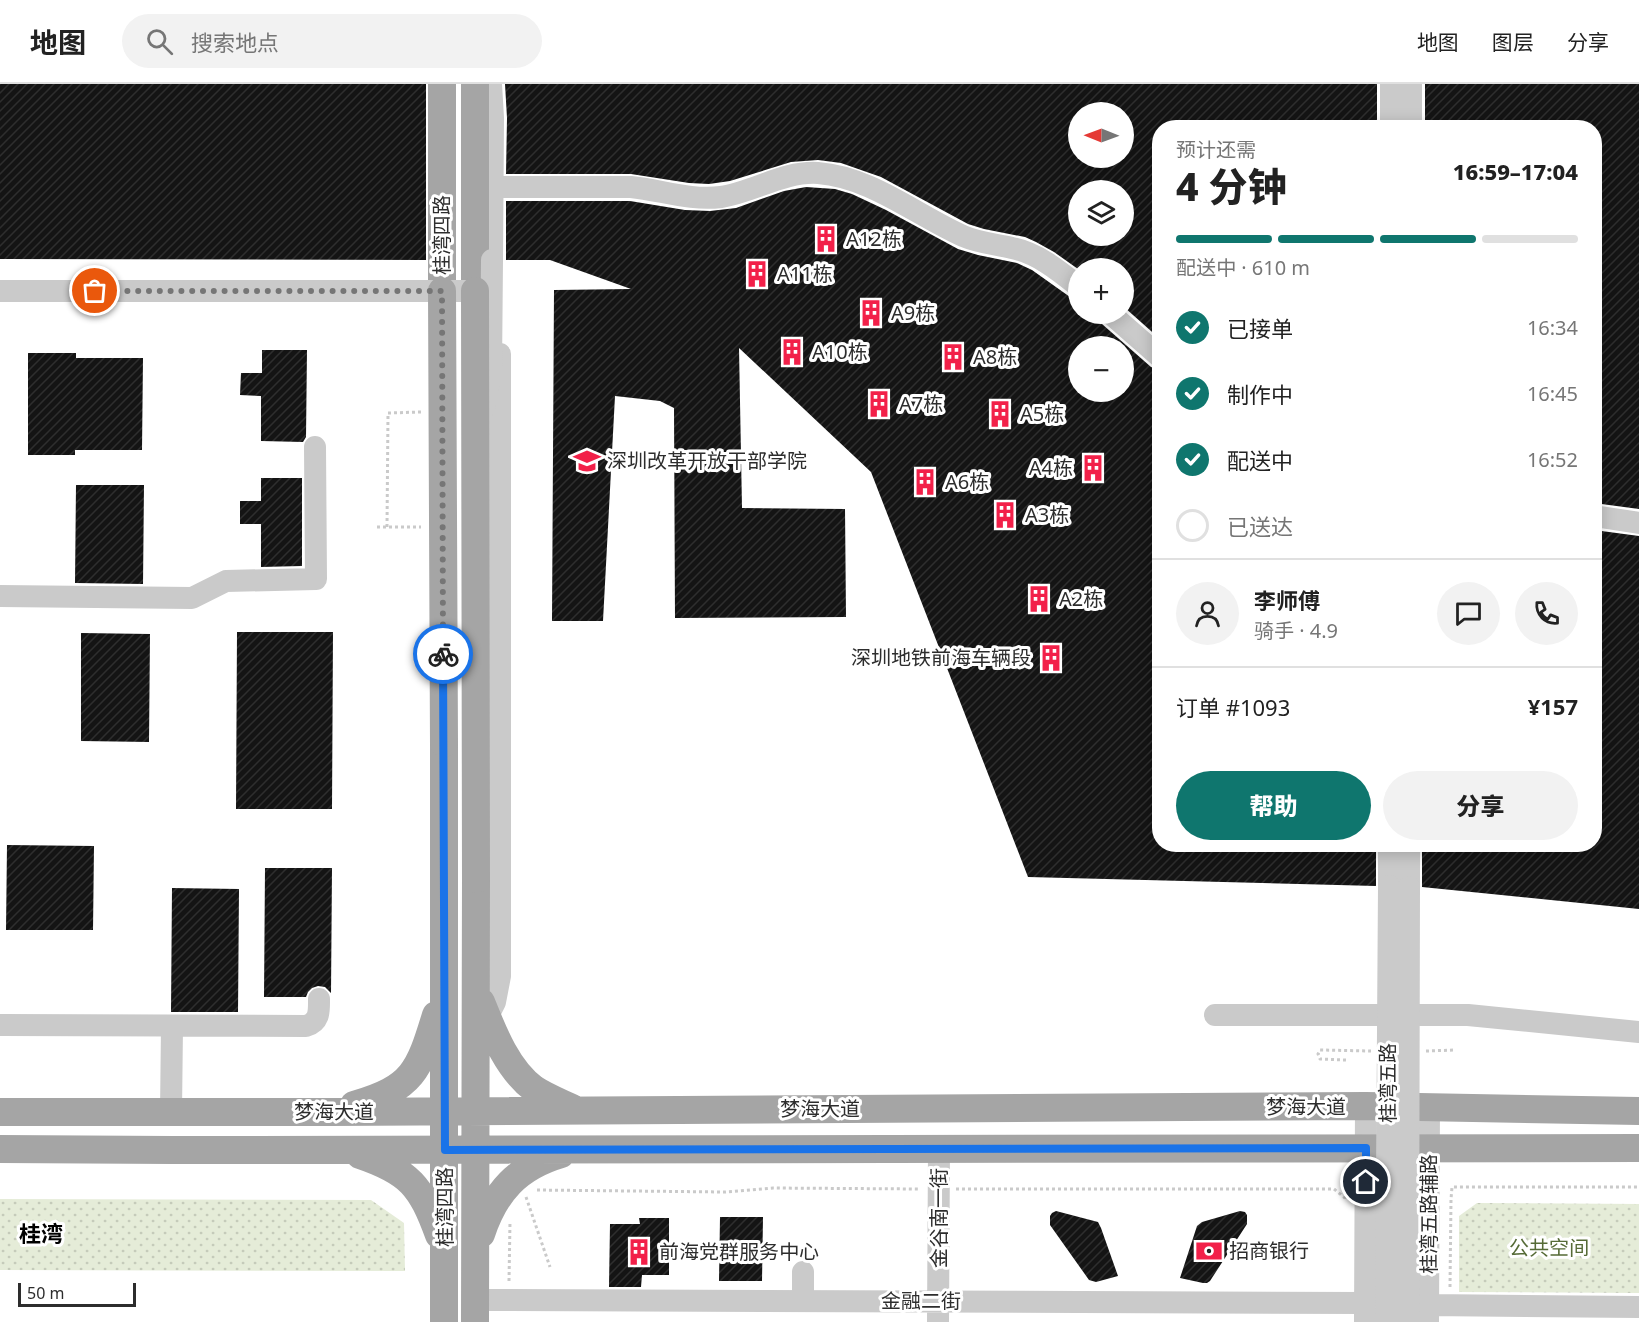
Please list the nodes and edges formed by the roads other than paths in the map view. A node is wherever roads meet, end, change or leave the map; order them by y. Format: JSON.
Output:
{"nodes":[{"id":1,"x":428,"y":84,"type":"edge"},
{"id":2,"x":442,"y":84,"type":"edge"},
{"id":3,"x":475,"y":84,"type":"edge"},
{"id":4,"x":491,"y":84,"type":"edge"},
{"id":5,"x":1391,"y":84,"type":"edge"},
{"id":6,"x":1411,"y":84,"type":"edge"},
{"id":7,"x":1390,"y":120,"type":"edge"},
{"id":8,"x":1411,"y":120,"type":"edge"},
{"id":9,"x":493,"y":187,"type":"junction"},
{"id":10,"x":442,"y":207,"type":"junction"},
{"id":11,"x":484,"y":260,"type":"junction"},
{"id":12,"x":1068,"y":279,"type":"edge"},
{"id":13,"x":0,"y":291,"type":"edge"},
{"id":14,"x":442,"y":291,"type":"junction"},
{"id":15,"x":483,"y":291,"type":"junction"},
{"id":16,"x":0,"y":302,"type":"edge"},
{"id":17,"x":1122,"y":324,"type":"edge"},
{"id":18,"x":1152,"y":350,"type":"edge"},
{"id":19,"x":315,"y":447,"type":"dead end"},
{"id":20,"x":1602,"y":517,"type":"edge"},
{"id":21,"x":1639,"y":523,"type":"edge"},
{"id":22,"x":0,"y":596,"type":"edge"},
{"id":23,"x":1391,"y":852,"type":"edge"},
{"id":24,"x":1407,"y":852,"type":"edge"},
{"id":25,"x":1399,"y":887,"type":"junction"},
{"id":26,"x":444,"y":987,"type":"junction"},
{"id":27,"x":319,"y":999,"type":"dead end"},
{"id":28,"x":1215,"y":1015,"type":"dead end"},
{"id":29,"x":0,"y":1025,"type":"edge"},
{"id":30,"x":172,"y":1026,"type":"junction"},
{"id":31,"x":482,"y":1028,"type":"junction"},
{"id":32,"x":1639,"y":1032,"type":"edge"},
{"id":33,"x":1366,"y":1106,"type":"junction"},
{"id":34,"x":1429,"y":1107,"type":"junction"},
{"id":35,"x":579,"y":1110,"type":"junction"},
{"id":36,"x":445,"y":1111,"type":"junction"},
{"id":37,"x":477,"y":1111,"type":"junction"},
{"id":38,"x":1639,"y":1111,"type":"edge"},
{"id":39,"x":0,"y":1112,"type":"edge"},
{"id":40,"x":171,"y":1112,"type":"junction"},
{"id":41,"x":330,"y":1112,"type":"junction"},
{"id":42,"x":1366,"y":1148,"type":"junction"},
{"id":43,"x":1429,"y":1148,"type":"junction"},
{"id":44,"x":1639,"y":1148,"type":"edge"},
{"id":45,"x":0,"y":1149,"type":"edge"},
{"id":46,"x":477,"y":1149,"type":"junction"},
{"id":47,"x":579,"y":1149,"type":"junction"},
{"id":48,"x":939,"y":1149,"type":"junction"},
{"id":49,"x":344,"y":1150,"type":"junction"},
{"id":50,"x":445,"y":1150,"type":"junction"},
{"id":51,"x":444,"y":1250,"type":"junction"},
{"id":52,"x":476,"y":1250,"type":"junction"},
{"id":53,"x":802,"y":1272,"type":"dead end"},
{"id":54,"x":803,"y":1301,"type":"junction"},
{"id":55,"x":1100,"y":1302,"type":"junction"},
{"id":56,"x":1197,"y":1302,"type":"junction"},
{"id":57,"x":1639,"y":1307,"type":"edge"},
{"id":58,"x":476,"y":1311,"type":"edge"},
{"id":59,"x":1436,"y":1311,"type":"edge"},
{"id":60,"x":938,"y":1312,"type":"edge"},
{"id":61,"x":1365,"y":1312,"type":"edge"},
{"id":62,"x":444,"y":1322,"type":"edge"},
{"id":63,"x":1113,"y":1322,"type":"edge"},
{"id":64,"x":1184,"y":1322,"type":"edge"},
{"id":65,"x":1386,"y":1322,"type":"edge"},
{"id":66,"x":1408,"y":1322,"type":"edge"}],
"edges":[{"from":1,"to":10,"type":"street"},
{"from":2,"to":10,"type":"main road","name":"桂湾四路"},
{"from":3,"to":11,"type":"main road","name":"桂湾四路"},
{"from":4,"to":9,"type":"street"},
{"from":5,"to":7,"type":"street"},
{"from":6,"to":8,"type":"street"},
{"from":9,"to":11,"type":"street"},
{"from":9,"to":12,"type":"street"},
{"from":10,"to":14,"type":"main road","name":"桂湾四路"},
{"from":11,"to":15,"type":"main road","name":"桂湾四路"},
{"from":13,"to":14,"type":"street","bridge":true},
{"from":14,"to":15,"type":"street","bridge":true},
{"from":14,"to":26,"type":"main road","name":"桂湾四路","bridge":true},
{"from":15,"to":31,"type":"main road","name":"桂湾四路","bridge":true},
{"from":16,"to":31,"type":"street"},
{"from":17,"to":18,"type":"street"},
{"from":19,"to":22,"type":"street"},
{"from":20,"to":21,"type":"street"},
{"from":23,"to":25,"type":"street","name":"桂湾五路"},
{"from":24,"to":25,"type":"street","name":"桂湾五路"},
{"from":25,"to":65,"type":"street","name":"桂湾五路","bridge":true},
{"from":25,"to":66,"type":"street","name":"桂湾五路","bridge":true},
{"from":26,"to":36,"type":"main road","name":"桂湾四路"},
{"from":26,"to":41,"type":"main road"},
{"from":27,"to":30,"type":"street"},
{"from":28,"to":32,"type":"street"},
{"from":29,"to":30,"type":"street"},
{"from":30,"to":40,"type":"street"},
{"from":31,"to":35,"type":"main road"},
{"from":31,"to":37,"type":"main road","name":"桂湾四路"},
{"from":33,"to":34,"type":"main road","name":"梦海大道"},
{"from":33,"to":35,"type":"main road","name":"梦海大道"},
{"from":33,"to":42,"type":"street"},
{"from":34,"to":38,"type":"main road","name":"梦海大道"},
{"from":34,"to":43,"type":"street","name":"桂湾五路辅路"},
{"from":35,"to":37,"type":"main road","name":"梦海大道"},
{"from":36,"to":37,"type":"main road","name":"梦海大道"},
{"from":36,"to":41,"type":"main road","name":"梦海大道"},
{"from":36,"to":50,"type":"main road","name":"桂湾四路"},
{"from":37,"to":46,"type":"main road","name":"桂湾四路"},
{"from":39,"to":40,"type":"main road","name":"梦海大道"},
{"from":40,"to":41,"type":"main road","name":"梦海大道"},
{"from":42,"to":43,"type":"main road","name":"梦海大道"},
{"from":42,"to":48,"type":"main road","name":"梦海大道"},
{"from":42,"to":61,"type":"street"},
{"from":43,"to":44,"type":"main road","name":"梦海大道"},
{"from":43,"to":59,"type":"street","name":"桂湾五路辅路"},
{"from":45,"to":49,"type":"main road","name":"梦海大道"},
{"from":46,"to":47,"type":"main road","name":"梦海大道"},
{"from":46,"to":50,"type":"main road","name":"梦海大道"},
{"from":46,"to":52,"type":"main road","name":"桂湾四路"},
{"from":47,"to":48,"type":"main road","name":"梦海大道"},
{"from":47,"to":52,"type":"main road"},
{"from":48,"to":60,"type":"street","name":"金谷南一街"},
{"from":49,"to":50,"type":"main road","name":"梦海大道"},
{"from":49,"to":51,"type":"main road"},
{"from":50,"to":51,"type":"main road","name":"桂湾四路"},
{"from":51,"to":62,"type":"main road","name":"桂湾四路"},
{"from":52,"to":58,"type":"main road","name":"桂湾四路"},
{"from":53,"to":54,"type":"street"},
{"from":54,"to":58,"type":"street","name":"金融二街"},
{"from":54,"to":60,"type":"street","name":"金融二街"},
{"from":55,"to":56,"type":"street","name":"金融二街"},
{"from":55,"to":60,"type":"street","name":"金融二街"},
{"from":55,"to":63,"type":"street"},
{"from":56,"to":61,"type":"street","name":"金融二街"},
{"from":56,"to":64,"type":"street"},
{"from":57,"to":59,"type":"street"}]}
